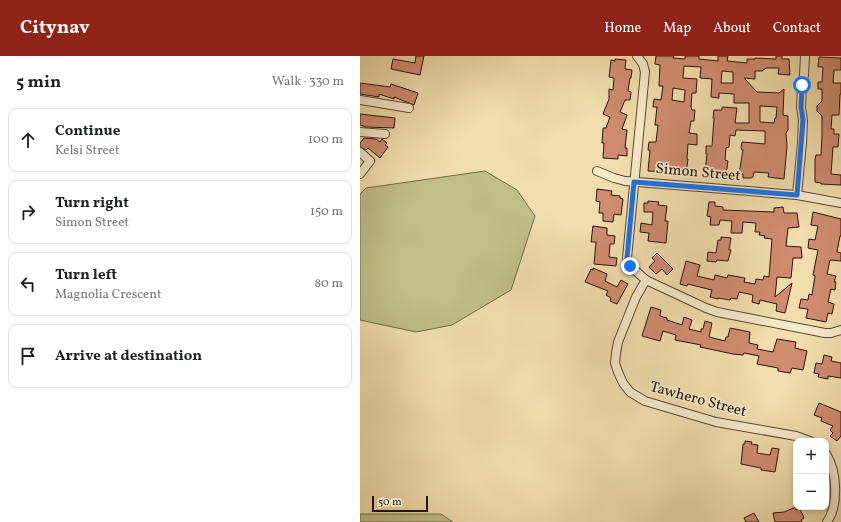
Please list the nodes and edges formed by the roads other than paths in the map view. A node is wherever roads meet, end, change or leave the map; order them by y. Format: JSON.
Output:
{"nodes":[{"id":1,"x":637,"y":56,"type":"edge"},
{"id":2,"x":805,"y":56,"type":"edge"},
{"id":3,"x":360,"y":100,"type":"edge"},
{"id":4,"x":409,"y":108,"type":"dead end"},
{"id":5,"x":360,"y":132,"type":"edge"},
{"id":6,"x":385,"y":134,"type":"dead end"},
{"id":7,"x":360,"y":152,"type":"edge"},
{"id":8,"x":597,"y":171,"type":"dead end"},
{"id":9,"x":360,"y":174,"type":"edge"},
{"id":10,"x":634,"y":182,"type":"junction"},
{"id":11,"x":797,"y":195,"type":"junction"},
{"id":12,"x":841,"y":202,"type":"edge"},
{"id":13,"x":646,"y":280,"type":"junction"},
{"id":14,"x":841,"y":330,"type":"edge"},
{"id":15,"x":802,"y":438,"type":"edge"},
{"id":16,"x":829,"y":460,"type":"edge"},
{"id":17,"x":827,"y":522,"type":"edge"}],
"edges":[{"from":1,"to":10,"type":"street"},
{"from":2,"to":11,"type":"street"},
{"from":3,"to":4,"type":"street"},
{"from":5,"to":6,"type":"street"},
{"from":7,"to":9,"type":"street"},
{"from":8,"to":10,"type":"street","name":"Simon Street"},
{"from":10,"to":11,"type":"street","name":"Simon Street"},
{"from":10,"to":13,"type":"street"},
{"from":11,"to":12,"type":"street","name":"Simon Street"},
{"from":13,"to":14,"type":"street"},
{"from":13,"to":15,"type":"street","name":"Tawhero Street"},
{"from":16,"to":17,"type":"street"}]}
